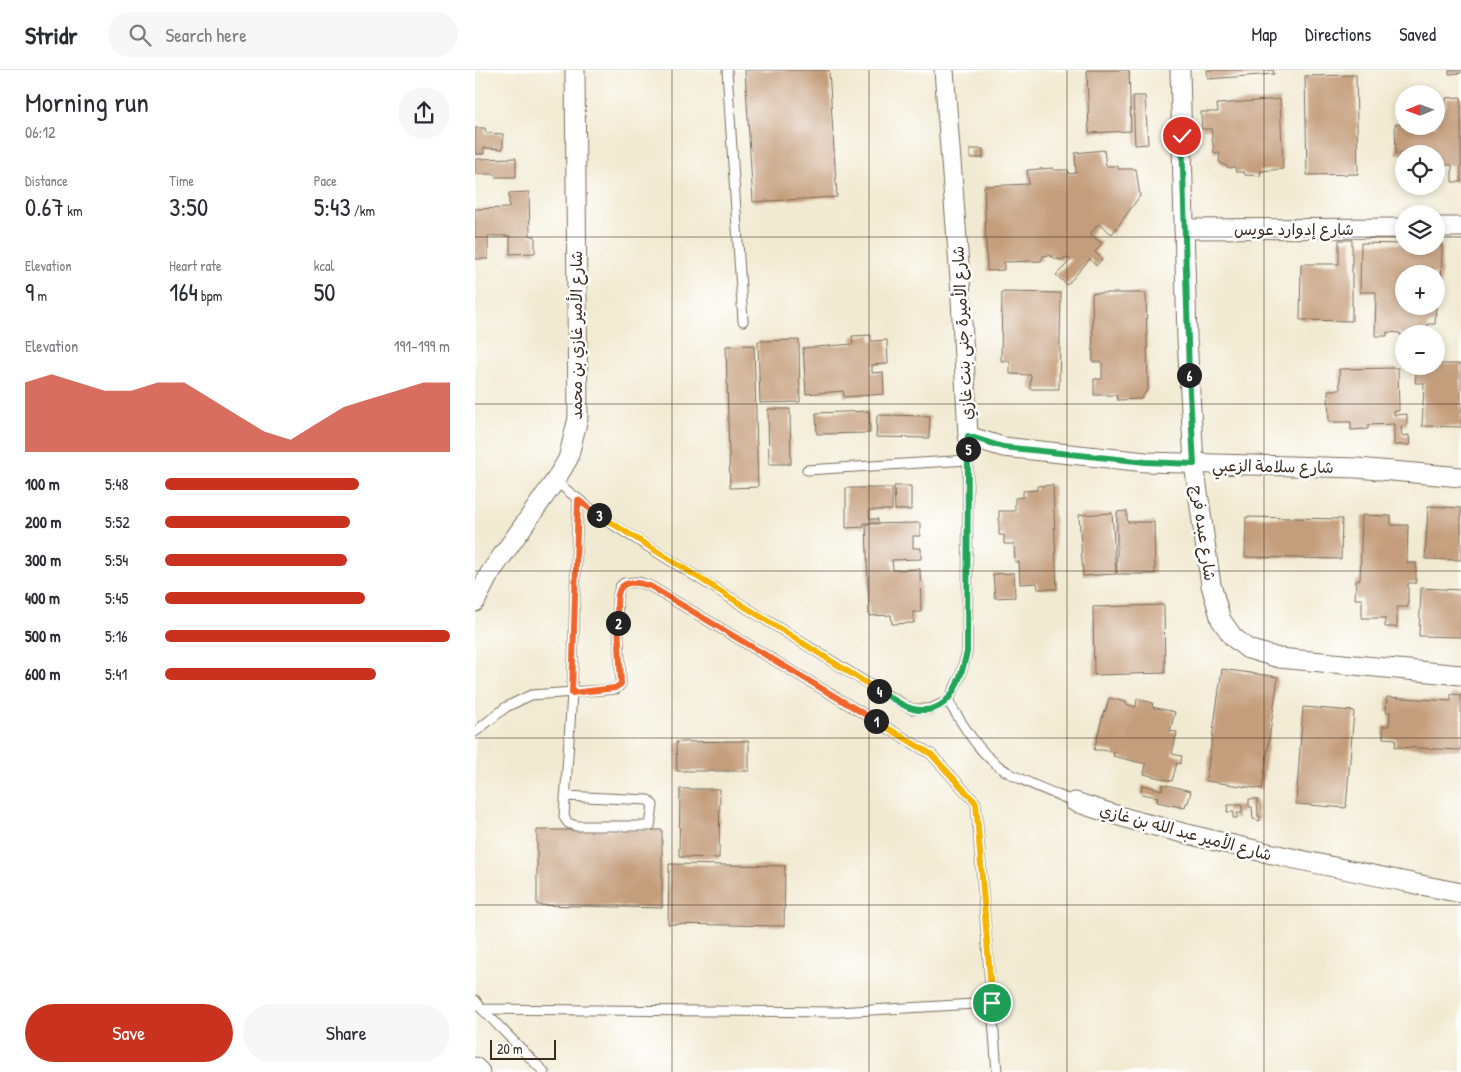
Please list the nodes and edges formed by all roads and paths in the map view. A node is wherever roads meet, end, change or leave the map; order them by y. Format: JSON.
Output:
{"nodes":[{"id":1,"x":575,"y":70,"type":"edge"},
{"id":2,"x":727,"y":70,"type":"edge"},
{"id":3,"x":944,"y":70,"type":"edge"},
{"id":4,"x":1179,"y":70,"type":"edge"},
{"id":5,"x":1445,"y":227,"type":"edge"},
{"id":6,"x":1461,"y":227,"type":"edge"},
{"id":7,"x":1395,"y":228,"type":"edge"},
{"id":8,"x":1184,"y":229,"type":"junction"},
{"id":9,"x":743,"y":320,"type":"dead end"},
{"id":10,"x":968,"y":436,"type":"junction"},
{"id":11,"x":968,"y":460,"type":"junction"},
{"id":12,"x":1194,"y":464,"type":"junction"},
{"id":13,"x":807,"y":470,"type":"dead end"},
{"id":14,"x":1461,"y":477,"type":"edge"},
{"id":15,"x":555,"y":481,"type":"junction"},
{"id":16,"x":578,"y":500,"type":"junction"},
{"id":17,"x":475,"y":602,"type":"edge"},
{"id":18,"x":1461,"y":675,"type":"edge"},
{"id":19,"x":572,"y":693,"type":"junction"},
{"id":20,"x":948,"y":701,"type":"junction"},
{"id":21,"x":475,"y":732,"type":"edge"},
{"id":22,"x":565,"y":796,"type":"junction"},
{"id":23,"x":1075,"y":802,"type":"joint"},
{"id":24,"x":1461,"y":893,"type":"edge"},
{"id":25,"x":475,"y":1000,"type":"edge"},
{"id":26,"x":992,"y":1003,"type":"junction"},
{"id":27,"x":482,"y":1009,"type":"junction"},
{"id":28,"x":475,"y":1067,"type":"edge"},
{"id":29,"x":480,"y":1072,"type":"edge"},
{"id":30,"x":544,"y":1072,"type":"edge"},
{"id":31,"x":997,"y":1072,"type":"edge"}],
"edges":[{"from":1,"to":15,"type":"street","name":"شارع الأمير غازي بن محمد"},
{"from":2,"to":9,"type":"lane"},
{"from":3,"to":10,"type":"street","name":"شارع الأميرة جنى بنت غازي"},
{"from":4,"to":8,"type":"street","name":"شارع عبده فرج"},
{"from":5,"to":6,"type":"street"},
{"from":7,"to":8,"type":"street","name":"شارع إدوارد عويس"},
{"from":8,"to":12,"type":"street","name":"شارع عبده فرج"},
{"from":10,"to":11,"type":"lane","name":"شارع الأميرة جنى بنت غازي"},
{"from":10,"to":12,"type":"street","name":"شارع سلامة الزعبي"},
{"from":11,"to":13,"type":"lane"},
{"from":11,"to":20,"type":"lane","name":"شارع الأميرة جنى بنت غازي"},
{"from":12,"to":14,"type":"street","name":"شارع سلامة الزعبي"},
{"from":12,"to":18,"type":"street","name":"شارع عبده فرج"},
{"from":15,"to":16,"type":"lane"},
{"from":15,"to":17,"type":"street","name":"شارع الأمير غازي بن محمد"},
{"from":16,"to":19,"type":"lane"},
{"from":16,"to":20,"type":"lane"},
{"from":19,"to":21,"type":"lane"},
{"from":19,"to":22,"type":"lane"},
{"from":19,"to":26,"type":"lane"},
{"from":20,"to":23,"type":"lane","name":"شارع الأمير عبد الله بن غازي"},
{"from":22,"to":22,"type":"lane"},
{"from":23,"to":24,"type":"street","name":"شارع الأمير عبد الله بن غازي"},
{"from":25,"to":27,"type":"lane"},
{"from":26,"to":27,"type":"lane"},
{"from":26,"to":31,"type":"lane"},
{"from":27,"to":30,"type":"lane"},
{"from":28,"to":29,"type":"street"}]}
